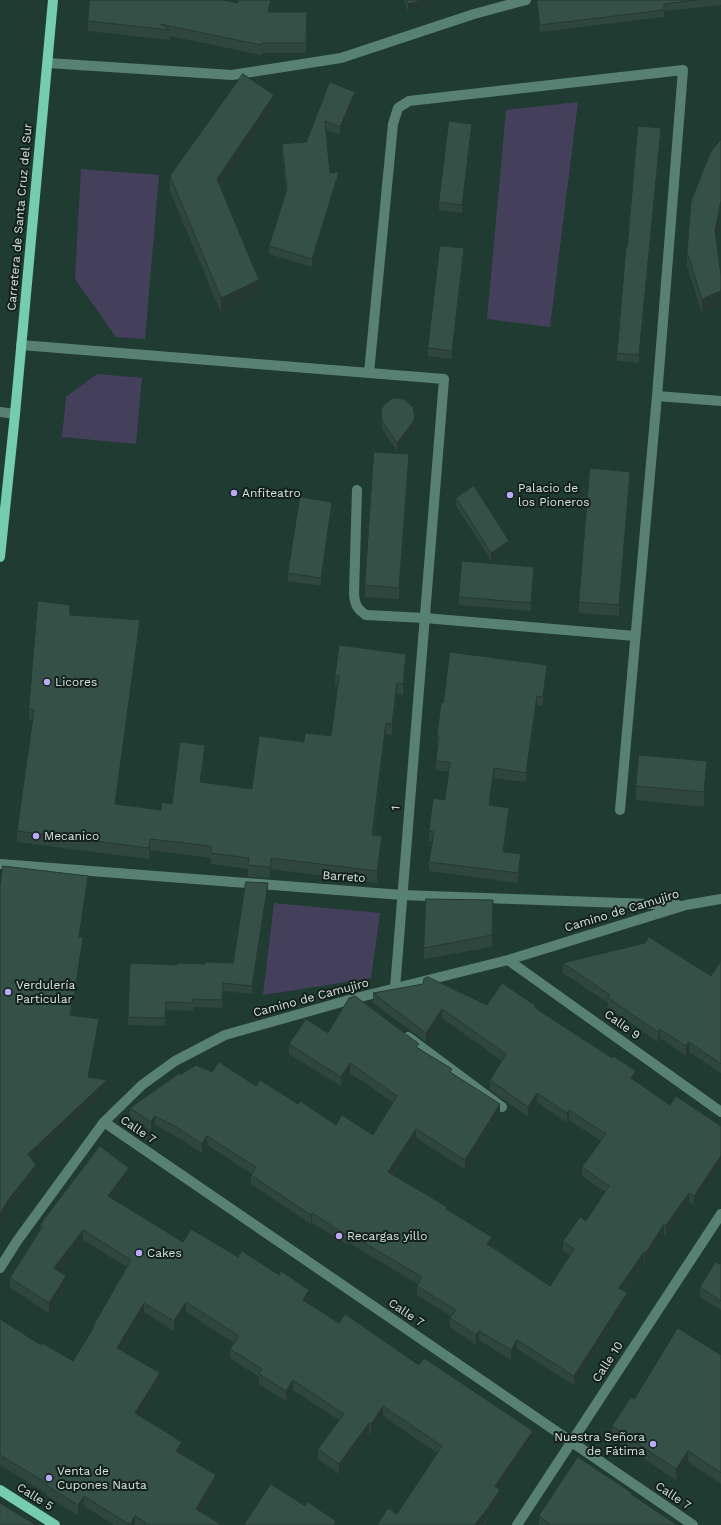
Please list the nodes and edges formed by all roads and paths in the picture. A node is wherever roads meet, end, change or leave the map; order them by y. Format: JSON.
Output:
{"nodes":[{"id":1,"x":53,"y":0,"type":"edge"},
{"id":2,"x":526,"y":0,"type":"edge"},
{"id":3,"x":48,"y":63,"type":"junction"},
{"id":4,"x":21,"y":346,"type":"junction"},
{"id":5,"x":369,"y":373,"type":"junction"},
{"id":6,"x":657,"y":396,"type":"junction"},
{"id":7,"x":721,"y":401,"type":"edge"},
{"id":8,"x":0,"y":412,"type":"edge"},
{"id":9,"x":15,"y":414,"type":"junction"},
{"id":10,"x":357,"y":490,"type":"dead end"},
{"id":11,"x":0,"y":557,"type":"edge"},
{"id":12,"x":425,"y":618,"type":"junction"},
{"id":13,"x":635,"y":636,"type":"junction"},
{"id":14,"x":620,"y":810,"type":"dead end"},
{"id":15,"x":0,"y":864,"type":"edge"},
{"id":16,"x":402,"y":895,"type":"junction"},
{"id":17,"x":721,"y":899,"type":"edge"},
{"id":18,"x":686,"y":905,"type":"junction"},
{"id":19,"x":508,"y":960,"type":"junction"},
{"id":20,"x":396,"y":988,"type":"junction"},
{"id":21,"x":356,"y":998,"type":"junction"},
{"id":22,"x":368,"y":1008,"type":"edge"},
{"id":23,"x":400,"y":1032,"type":"edge"},
{"id":24,"x":502,"y":1108,"type":"dead end"},
{"id":25,"x":721,"y":1112,"type":"edge"},
{"id":26,"x":104,"y":1122,"type":"junction"},
{"id":27,"x":721,"y":1214,"type":"edge"},
{"id":28,"x":0,"y":1268,"type":"edge"},
{"id":29,"x":572,"y":1442,"type":"junction"},
{"id":30,"x":0,"y":1490,"type":"edge"},
{"id":31,"x":56,"y":1525,"type":"edge"},
{"id":32,"x":517,"y":1525,"type":"edge"},
{"id":33,"x":693,"y":1525,"type":"edge"}],
"edges":[{"from":1,"to":3,"type":"main road","name":"Carretera de Santa Cruz del Sur"},
{"from":2,"to":3,"type":"street"},
{"from":3,"to":4,"type":"main road","name":"Carretera de Santa Cruz del Sur"},
{"from":4,"to":5,"type":"street"},
{"from":4,"to":9,"type":"main road","name":"Carretera de Santa Cruz del Sur"},
{"from":5,"to":6,"type":"street"},
{"from":5,"to":12,"type":"street","name":"1"},
{"from":6,"to":7,"type":"street"},
{"from":6,"to":13,"type":"street"},
{"from":8,"to":9,"type":"street"},
{"from":9,"to":11,"type":"main road","name":"Carretera de Santa Cruz del Sur"},
{"from":10,"to":12,"type":"street"},
{"from":12,"to":13,"type":"street"},
{"from":12,"to":16,"type":"street","name":"1"},
{"from":13,"to":14,"type":"street"},
{"from":15,"to":16,"type":"street","name":"Barreto"},
{"from":16,"to":18,"type":"street","name":"Barreto"},
{"from":16,"to":20,"type":"street","name":"1"},
{"from":17,"to":18,"type":"street","name":"Camino de Camujiro"},
{"from":18,"to":19,"type":"street","name":"Camino de Camujiro"},
{"from":19,"to":20,"type":"street","name":"Camino de Camujiro"},
{"from":19,"to":25,"type":"street","name":"Calle 9"},
{"from":20,"to":21,"type":"street","name":"Camino de Camujiro"},
{"from":21,"to":22,"type":"street"},
{"from":21,"to":26,"type":"street","name":"Camino de Camujiro"},
{"from":23,"to":24,"type":"street"},
{"from":26,"to":28,"type":"street","name":"Camino de Camujiro"},
{"from":26,"to":29,"type":"street","name":"Calle 7"},
{"from":27,"to":29,"type":"street","name":"Calle 10"},
{"from":29,"to":32,"type":"street","name":"Calle 10"},
{"from":29,"to":33,"type":"street","name":"Calle 7"},
{"from":30,"to":31,"type":"main road","name":"Calle 5"}]}
